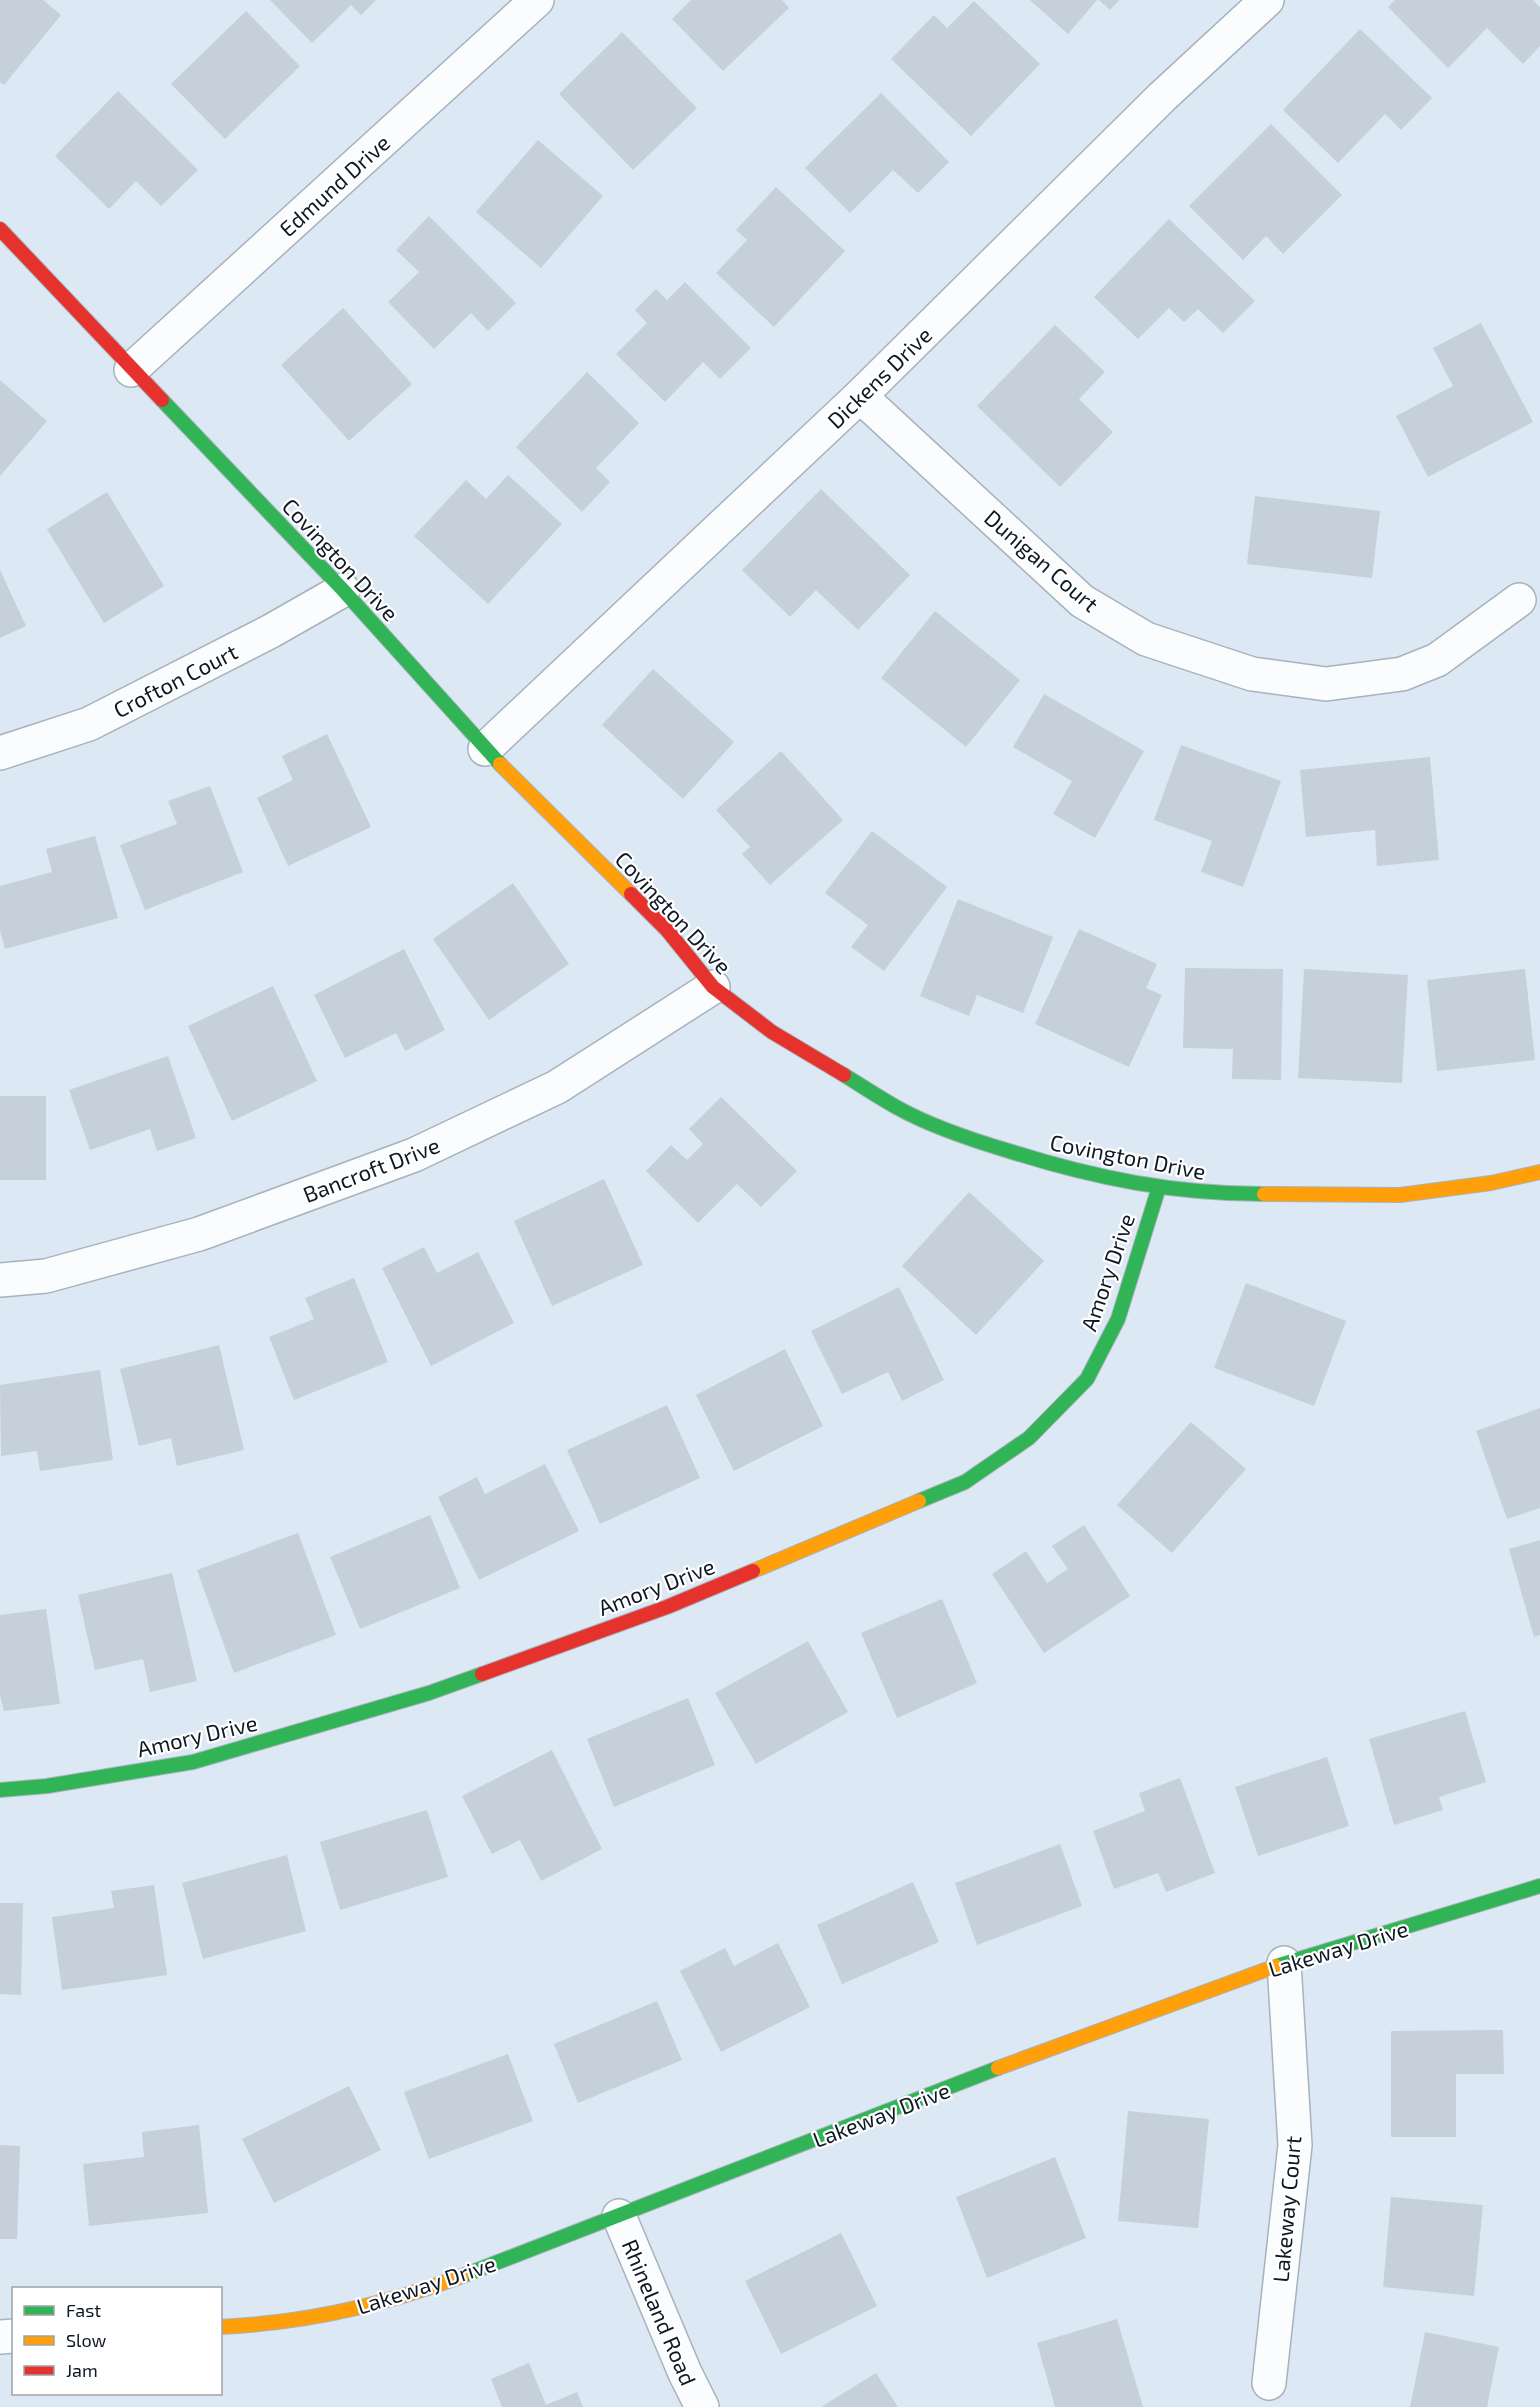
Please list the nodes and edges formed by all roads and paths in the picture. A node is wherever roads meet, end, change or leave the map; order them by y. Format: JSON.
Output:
{"nodes":[{"id":1,"x":537,"y":0,"type":"edge"},
{"id":2,"x":1267,"y":0,"type":"edge"},
{"id":3,"x":0,"y":229,"type":"edge"},
{"id":4,"x":131,"y":370,"type":"junction"},
{"id":5,"x":861,"y":396,"type":"junction"},
{"id":6,"x":343,"y":590,"type":"junction"},
{"id":7,"x":1520,"y":600,"type":"dead end"},
{"id":8,"x":485,"y":749,"type":"junction"},
{"id":9,"x":0,"y":753,"type":"edge"},
{"id":10,"x":713,"y":987,"type":"junction"},
{"id":11,"x":1540,"y":1172,"type":"edge"},
{"id":12,"x":1159,"y":1188,"type":"junction"},
{"id":13,"x":0,"y":1280,"type":"edge"},
{"id":14,"x":0,"y":1790,"type":"edge"},
{"id":15,"x":1540,"y":1886,"type":"edge"},
{"id":16,"x":1284,"y":1963,"type":"junction"},
{"id":17,"x":619,"y":2216,"type":"junction"},
{"id":18,"x":222,"y":2327,"type":"edge"},
{"id":19,"x":1269,"y":2383,"type":"dead end"},
{"id":20,"x":702,"y":2407,"type":"edge"}],
"edges":[{"from":1,"to":4,"type":"street","name":"Edmund Drive"},
{"from":2,"to":5,"type":"street","name":"Dickens Drive"},
{"from":3,"to":4,"type":"street","name":"Covington Drive"},
{"from":4,"to":6,"type":"street","name":"Covington Drive"},
{"from":5,"to":7,"type":"street","name":"Dunigan Court"},
{"from":5,"to":8,"type":"street","name":"Dickens Drive"},
{"from":6,"to":8,"type":"street","name":"Covington Drive"},
{"from":6,"to":9,"type":"street","name":"Crofton Court"},
{"from":8,"to":10,"type":"street","name":"Covington Drive"},
{"from":10,"to":12,"type":"street","name":"Covington Drive"},
{"from":10,"to":13,"type":"street","name":"Bancroft Drive"},
{"from":11,"to":12,"type":"street","name":"Covington Drive"},
{"from":12,"to":14,"type":"street","name":"Amory Drive"},
{"from":15,"to":16,"type":"street","name":"Lakeway Drive"},
{"from":16,"to":17,"type":"street","name":"Lakeway Drive"},
{"from":16,"to":19,"type":"street","name":"Lakeway Court"},
{"from":17,"to":18,"type":"street","name":"Lakeway Drive"},
{"from":17,"to":20,"type":"street","name":"Rhineland Road"}]}
